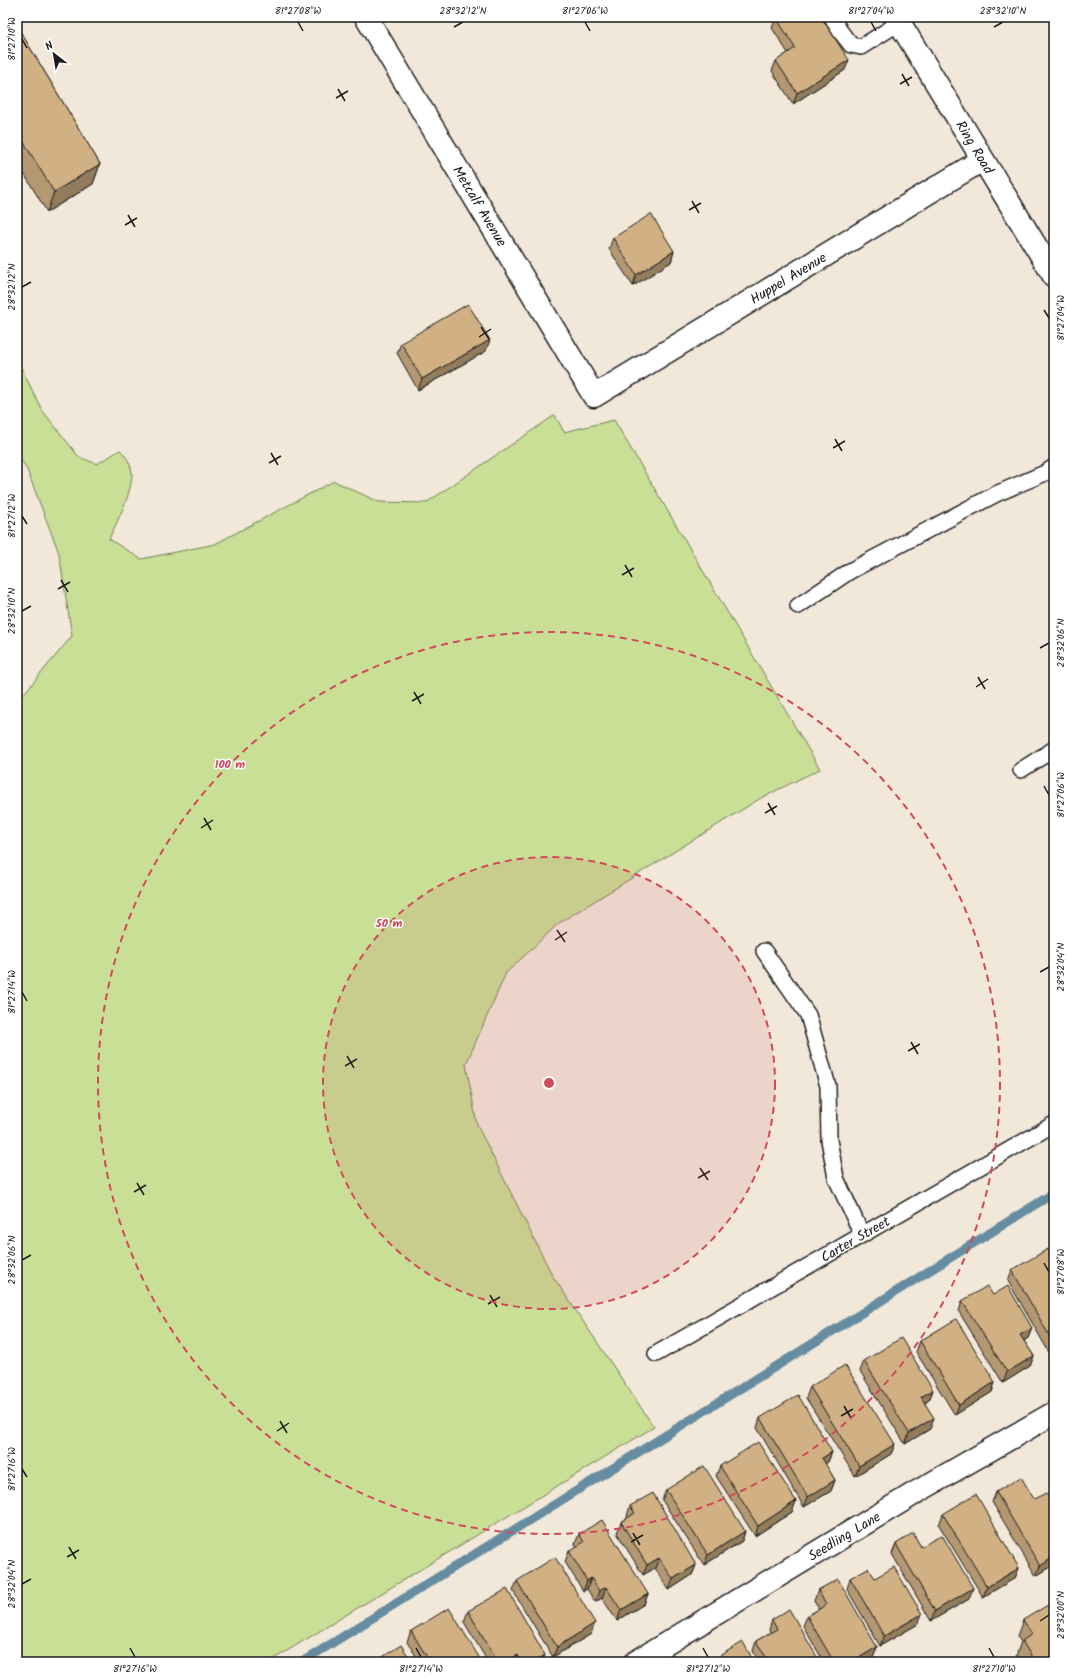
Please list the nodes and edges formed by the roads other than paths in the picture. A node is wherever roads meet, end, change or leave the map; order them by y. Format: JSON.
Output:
{"nodes":[{"id":1,"x":366,"y":17,"type":"edge"},
{"id":2,"x":832,"y":17,"type":"edge"},
{"id":3,"x":898,"y":20,"type":"edge"},
{"id":4,"x":982,"y":160,"type":"junction"},
{"id":5,"x":1054,"y":276,"type":"edge"},
{"id":6,"x":594,"y":396,"type":"joint"},
{"id":7,"x":1054,"y":467,"type":"edge"},
{"id":8,"x":798,"y":606,"type":"dead end"},
{"id":9,"x":1054,"y":749,"type":"edge"},
{"id":10,"x":1022,"y":770,"type":"dead end"},
{"id":11,"x":764,"y":951,"type":"dead end"},
{"id":12,"x":1054,"y":1124,"type":"edge"},
{"id":13,"x":862,"y":1235,"type":"junction"},
{"id":14,"x":656,"y":1354,"type":"dead end"},
{"id":15,"x":1054,"y":1413,"type":"edge"},
{"id":16,"x":636,"y":1662,"type":"edge"}],
"edges":[{"from":1,"to":6,"type":"street","name":"Metcalf Avenue"},
{"from":2,"to":3,"type":"lane"},
{"from":3,"to":4,"type":"street","name":"Ring Road"},
{"from":4,"to":5,"type":"street","name":"Ring Road"},
{"from":4,"to":6,"type":"street","name":"Huppel Avenue"},
{"from":7,"to":8,"type":"lane"},
{"from":9,"to":10,"type":"lane"},
{"from":11,"to":13,"type":"lane"},
{"from":12,"to":13,"type":"lane","name":"Carter Street"},
{"from":13,"to":14,"type":"lane","name":"Carter Street"},
{"from":15,"to":16,"type":"street","name":"Seedling Lane"}]}
